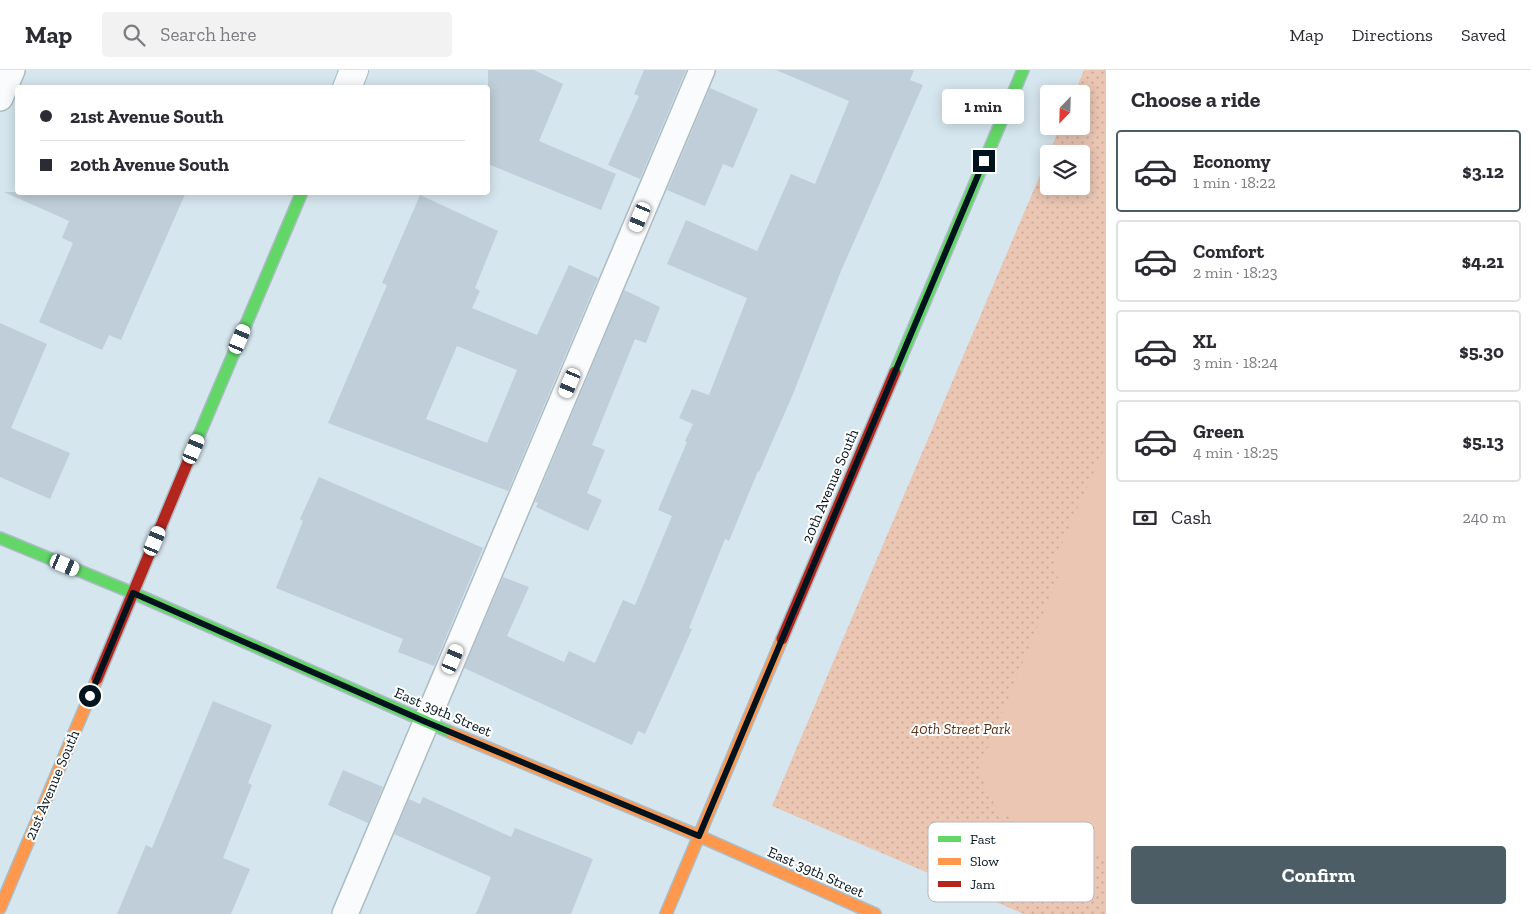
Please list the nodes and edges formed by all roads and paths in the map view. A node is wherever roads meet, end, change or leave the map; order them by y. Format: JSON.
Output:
{"nodes":[{"id":1,"x":12,"y":70,"type":"edge"},
{"id":2,"x":354,"y":70,"type":"edge"},
{"id":3,"x":702,"y":70,"type":"edge"},
{"id":4,"x":1023,"y":70,"type":"edge"},
{"id":5,"x":348,"y":85,"type":"edge"},
{"id":6,"x":0,"y":98,"type":"edge"},
{"id":7,"x":301,"y":195,"type":"edge"},
{"id":8,"x":0,"y":538,"type":"edge"},
{"id":9,"x":133,"y":593,"type":"junction"},
{"id":10,"x":426,"y":722,"type":"junction"},
{"id":11,"x":699,"y":836,"type":"junction"},
{"id":12,"x":0,"y":908,"type":"edge"},
{"id":13,"x":345,"y":914,"type":"edge"},
{"id":14,"x":666,"y":914,"type":"edge"},
{"id":15,"x":875,"y":914,"type":"edge"}],
"edges":[{"from":1,"to":6,"type":"lane"},
{"from":2,"to":5,"type":"street"},
{"from":3,"to":10,"type":"lane"},
{"from":4,"to":11,"type":"street","name":"20th Avenue South"},
{"from":7,"to":9,"type":"street","name":"21st Avenue South"},
{"from":8,"to":9,"type":"street","name":"East 39th Street"},
{"from":9,"to":10,"type":"street","name":"East 39th Street"},
{"from":9,"to":12,"type":"street","name":"21st Avenue South"},
{"from":10,"to":11,"type":"street","name":"East 39th Street"},
{"from":10,"to":13,"type":"lane"},
{"from":11,"to":14,"type":"street","name":"20th Avenue South"},
{"from":11,"to":15,"type":"street","name":"East 39th Street"}]}
